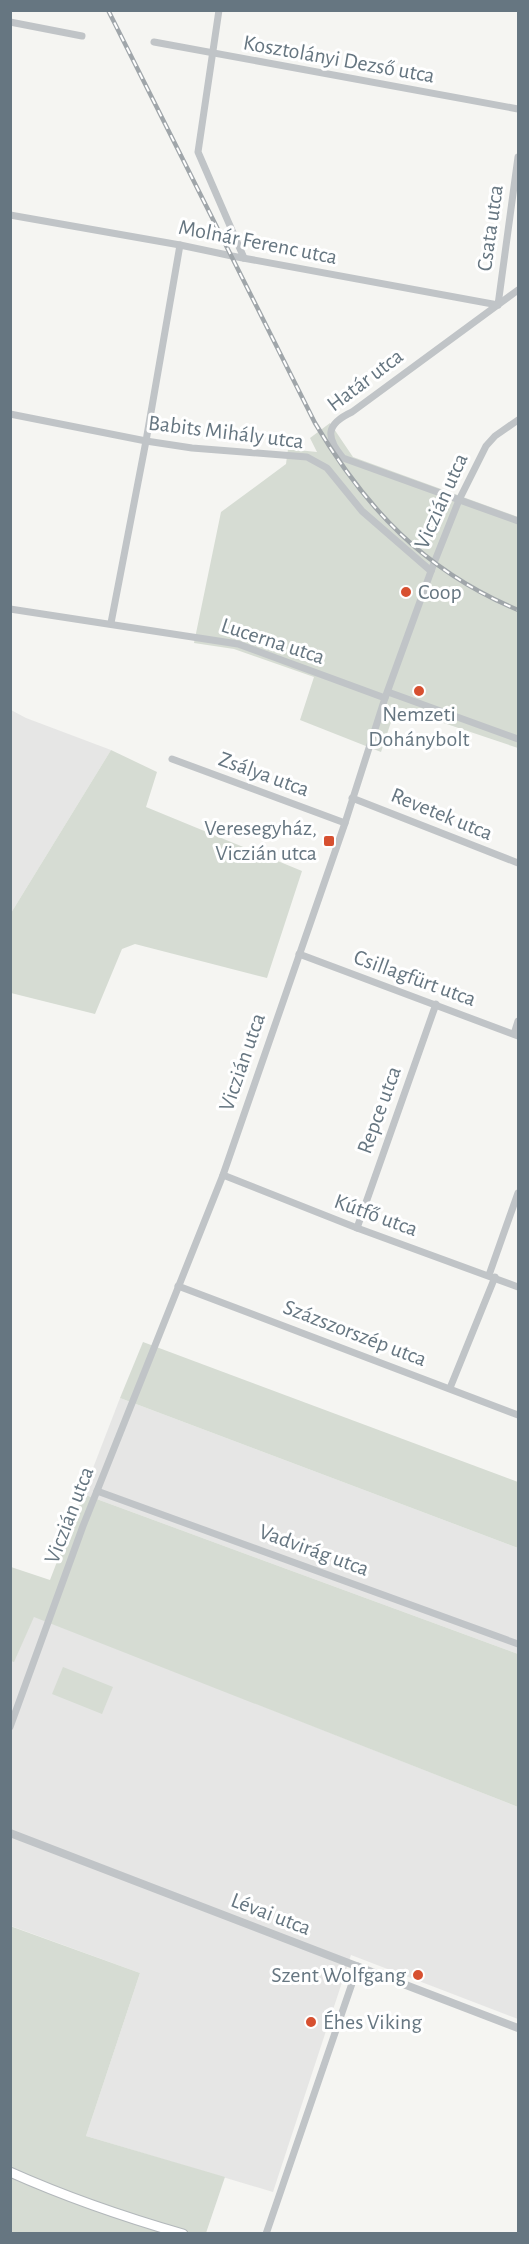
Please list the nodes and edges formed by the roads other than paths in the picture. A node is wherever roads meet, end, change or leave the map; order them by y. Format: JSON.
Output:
{"nodes":[{"id":1,"x":219,"y":10,"type":"edge"},
{"id":2,"x":10,"y":22,"type":"edge"},
{"id":3,"x":82,"y":36,"type":"dead end"},
{"id":4,"x":154,"y":42,"type":"dead end"},
{"id":5,"x":212,"y":54,"type":"junction"},
{"id":6,"x":519,"y":109,"type":"edge"},
{"id":7,"x":519,"y":157,"type":"edge"},
{"id":8,"x":10,"y":215,"type":"edge"},
{"id":9,"x":180,"y":245,"type":"junction"},
{"id":10,"x":244,"y":258,"type":"junction"},
{"id":11,"x":519,"y":290,"type":"edge"},
{"id":12,"x":498,"y":305,"type":"junction"},
{"id":13,"x":10,"y":414,"type":"edge"},
{"id":14,"x":519,"y":420,"type":"edge"},
{"id":15,"x":146,"y":441,"type":"junction"},
{"id":16,"x":459,"y":501,"type":"junction"},
{"id":17,"x":519,"y":521,"type":"edge"},
{"id":18,"x":431,"y":571,"type":"junction"},
{"id":19,"x":10,"y":609,"type":"edge"},
{"id":20,"x":111,"y":623,"type":"junction"},
{"id":21,"x":386,"y":695,"type":"junction"},
{"id":22,"x":519,"y":739,"type":"edge"},
{"id":23,"x":172,"y":759,"type":"dead end"},
{"id":24,"x":352,"y":798,"type":"junction"},
{"id":25,"x":345,"y":823,"type":"junction"},
{"id":26,"x":519,"y":863,"type":"edge"},
{"id":27,"x":299,"y":954,"type":"junction"},
{"id":28,"x":436,"y":1004,"type":"junction"},
{"id":29,"x":519,"y":1021,"type":"edge"},
{"id":30,"x":516,"y":1035,"type":"edge"},
{"id":31,"x":223,"y":1175,"type":"junction"},
{"id":32,"x":519,"y":1193,"type":"edge"},
{"id":33,"x":357,"y":1228,"type":"junction"},
{"id":34,"x":492,"y":1276,"type":"junction"},
{"id":35,"x":178,"y":1286,"type":"junction"},
{"id":36,"x":519,"y":1287,"type":"edge"},
{"id":37,"x":450,"y":1388,"type":"junction"},
{"id":38,"x":519,"y":1415,"type":"edge"},
{"id":39,"x":98,"y":1491,"type":"junction"},
{"id":40,"x":519,"y":1644,"type":"edge"},
{"id":41,"x":10,"y":1727,"type":"edge"},
{"id":42,"x":10,"y":1833,"type":"edge"},
{"id":43,"x":358,"y":1966,"type":"junction"},
{"id":44,"x":519,"y":2028,"type":"edge"},
{"id":45,"x":10,"y":2172,"type":"edge"},
{"id":46,"x":183,"y":2234,"type":"edge"},
{"id":47,"x":266,"y":2234,"type":"edge"}],
"edges":[{"from":1,"to":5,"type":"street"},
{"from":2,"to":3,"type":"street"},
{"from":4,"to":5,"type":"street","name":"Kosztolányi Dezső utca"},
{"from":5,"to":6,"type":"street","name":"Kosztolányi Dezső utca"},
{"from":5,"to":10,"type":"street"},
{"from":7,"to":12,"type":"street","name":"Csata utca"},
{"from":8,"to":9,"type":"street","name":"Molnár Ferenc utca"},
{"from":9,"to":10,"type":"street","name":"Molnár Ferenc utca"},
{"from":9,"to":15,"type":"street"},
{"from":10,"to":12,"type":"street","name":"Molnár Ferenc utca"},
{"from":11,"to":12,"type":"street","name":"Határ utca"},
{"from":12,"to":16,"type":"street","name":"Határ utca"},
{"from":13,"to":15,"type":"street","name":"Babits Mihály utca"},
{"from":14,"to":16,"type":"street","name":"Viczián utca"},
{"from":15,"to":18,"type":"street","name":"Babits Mihály utca"},
{"from":15,"to":20,"type":"street"},
{"from":16,"to":17,"type":"street"},
{"from":16,"to":18,"type":"street","name":"Viczián utca"},
{"from":18,"to":21,"type":"street","name":"Viczián utca"},
{"from":19,"to":20,"type":"street","name":"Lucerna utca"},
{"from":20,"to":21,"type":"street","name":"Lucerna utca"},
{"from":21,"to":22,"type":"street","name":"Lucerna utca"},
{"from":21,"to":24,"type":"street","name":"Viczián utca"},
{"from":23,"to":25,"type":"street","name":"Zsálya utca"},
{"from":24,"to":25,"type":"street","name":"Viczián utca"},
{"from":24,"to":26,"type":"street","name":"Revetek utca"},
{"from":25,"to":27,"type":"street","name":"Viczián utca"},
{"from":27,"to":28,"type":"street","name":"Csillagfürt utca"},
{"from":27,"to":31,"type":"street","name":"Viczián utca"},
{"from":28,"to":30,"type":"street","name":"Csillagfürt utca"},
{"from":28,"to":33,"type":"street","name":"Repce utca"},
{"from":29,"to":30,"type":"street"},
{"from":31,"to":33,"type":"street","name":"Kútfő utca"},
{"from":31,"to":35,"type":"street","name":"Viczián utca"},
{"from":32,"to":34,"type":"street"},
{"from":33,"to":34,"type":"street","name":"Kútfő utca"},
{"from":34,"to":36,"type":"street","name":"Kútfő utca"},
{"from":34,"to":37,"type":"street"},
{"from":35,"to":37,"type":"street","name":"Százszorszép utca"},
{"from":35,"to":39,"type":"street","name":"Viczián utca"},
{"from":37,"to":38,"type":"street","name":"Százszorszép utca"},
{"from":39,"to":40,"type":"street","name":"Vadvirág utca"},
{"from":39,"to":41,"type":"street","name":"Viczián utca"},
{"from":42,"to":43,"type":"street","name":"Lévai utca"},
{"from":43,"to":44,"type":"street","name":"Lévai utca"},
{"from":43,"to":47,"type":"street"},
{"from":45,"to":46,"type":"main road"}]}
